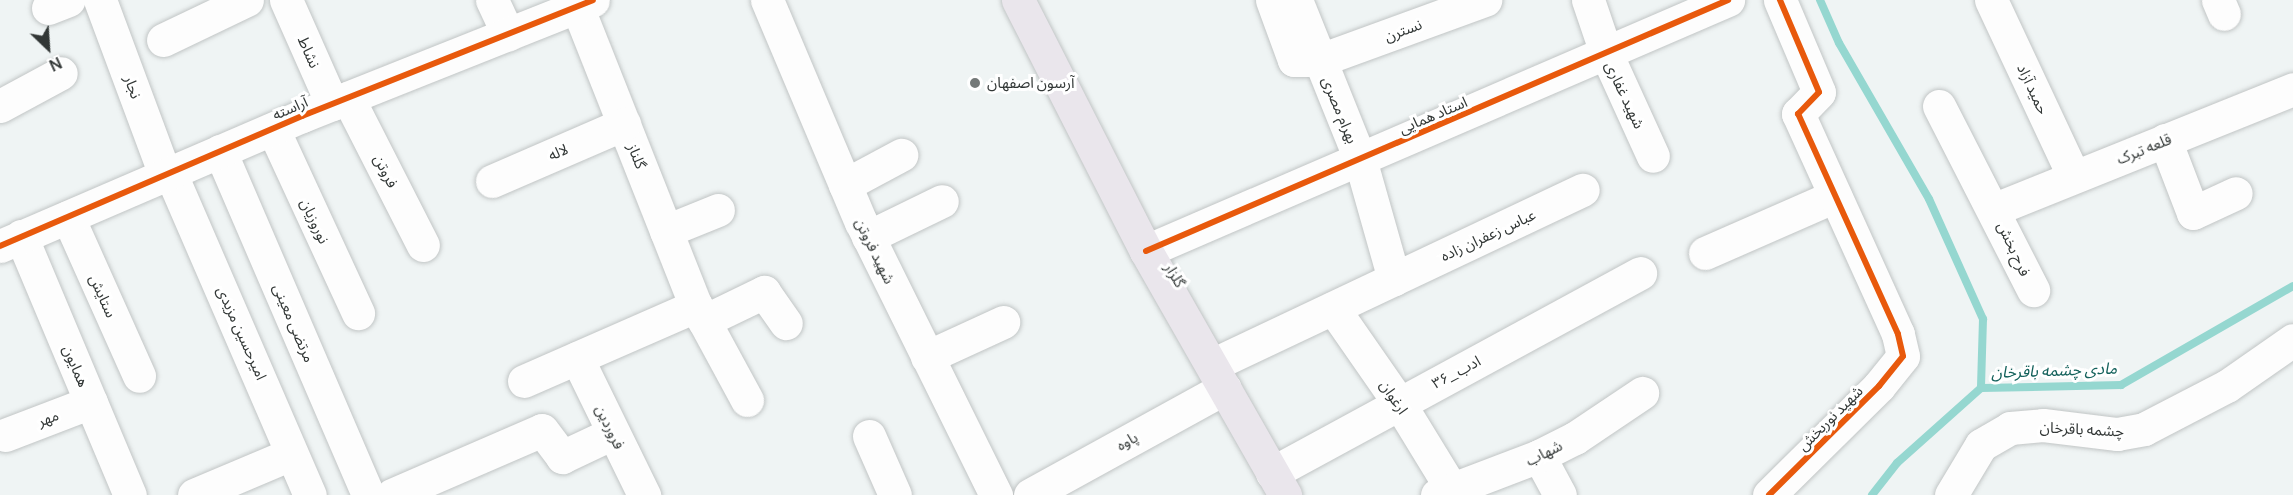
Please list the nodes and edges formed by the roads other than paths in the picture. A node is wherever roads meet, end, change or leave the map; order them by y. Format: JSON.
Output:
{"nodes":[{"id":1,"x":100,"y":0,"type":"edge"},
{"id":2,"x":247,"y":0,"type":"edge"},
{"id":3,"x":286,"y":0,"type":"edge"},
{"id":4,"x":492,"y":0,"type":"edge"},
{"id":5,"x":767,"y":0,"type":"edge"},
{"id":6,"x":1018,"y":0,"type":"edge"},
{"id":7,"x":1272,"y":0,"type":"edge"},
{"id":8,"x":1296,"y":0,"type":"edge"},
{"id":9,"x":1485,"y":0,"type":"edge"},
{"id":10,"x":1588,"y":0,"type":"edge"},
{"id":11,"x":1728,"y":0,"type":"edge"},
{"id":12,"x":1780,"y":0,"type":"edge"},
{"id":13,"x":1991,"y":0,"type":"edge"},
{"id":14,"x":585,"y":3,"type":"edge"},
{"id":15,"x":508,"y":34,"type":"junction"},
{"id":16,"x":163,"y":40,"type":"dead end"},
{"id":17,"x":1606,"y":53,"type":"junction"},
{"id":18,"x":1320,"y":60,"type":"junction"},
{"id":19,"x":61,"y":73,"type":"dead end"},
{"id":20,"x":2293,"y":89,"type":"edge"},
{"id":21,"x":340,"y":101,"type":"junction"},
{"id":22,"x":0,"y":106,"type":"edge"},
{"id":23,"x":1939,"y":106,"type":"dead end"},
{"id":24,"x":624,"y":124,"type":"junction"},
{"id":25,"x":273,"y":129,"type":"junction"},
{"id":26,"x":2164,"y":140,"type":"junction"},
{"id":27,"x":220,"y":151,"type":"junction"},
{"id":28,"x":901,"y":155,"type":"dead end"},
{"id":29,"x":1653,"y":156,"type":"dead end"},
{"id":30,"x":1360,"y":159,"type":"junction"},
{"id":31,"x":168,"y":174,"type":"junction"},
{"id":32,"x":2074,"y":177,"type":"junction"},
{"id":33,"x":492,"y":181,"type":"dead end"},
{"id":34,"x":845,"y":185,"type":"junction"},
{"id":35,"x":1583,"y":190,"type":"dead end"},
{"id":36,"x":2236,"y":193,"type":"dead end"},
{"id":37,"x":1835,"y":196,"type":"junction"},
{"id":38,"x":942,"y":201,"type":"dead end"},
{"id":39,"x":1995,"y":209,"type":"junction"},
{"id":40,"x":718,"y":210,"type":"dead end"},
{"id":41,"x":68,"y":217,"type":"junction"},
{"id":42,"x":666,"y":231,"type":"junction"},
{"id":43,"x":868,"y":237,"type":"junction"},
{"id":44,"x":10,"y":241,"type":"edge"},
{"id":45,"x":423,"y":245,"type":"dead end"},
{"id":46,"x":1146,"y":251,"type":"junction"},
{"id":47,"x":1704,"y":253,"type":"dead end"},
{"id":48,"x":1640,"y":273,"type":"dead end"},
{"id":49,"x":1394,"y":279,"type":"junction"},
{"id":50,"x":2033,"y":290,"type":"dead end"},
{"id":51,"x":1333,"y":308,"type":"junction"},
{"id":52,"x":358,"y":313,"type":"dead end"},
{"id":53,"x":700,"y":313,"type":"junction"},
{"id":54,"x":1003,"y":322,"type":"dead end"},
{"id":55,"x":786,"y":323,"type":"dead end"},
{"id":56,"x":2293,"y":340,"type":"edge"},
{"id":57,"x":927,"y":357,"type":"junction"},
{"id":58,"x":577,"y":358,"type":"junction"},
{"id":59,"x":139,"y":376,"type":"dead end"},
{"id":60,"x":1219,"y":376,"type":"junction"},
{"id":61,"x":524,"y":381,"type":"dead end"},
{"id":62,"x":1642,"y":393,"type":"dead end"},
{"id":63,"x":747,"y":400,"type":"dead end"},
{"id":64,"x":91,"y":402,"type":"junction"},
{"id":65,"x":1399,"y":403,"type":"junction"},
{"id":66,"x":613,"y":433,"type":"junction"},
{"id":67,"x":5,"y":435,"type":"dead end"},
{"id":68,"x":869,"y":436,"type":"dead end"},
{"id":69,"x":291,"y":454,"type":"junction"},
{"id":70,"x":1539,"y":456,"type":"junction"},
{"id":71,"x":1279,"y":484,"type":"edge"},
{"id":72,"x":1444,"y":491,"type":"edge"},
{"id":73,"x":130,"y":495,"type":"edge"},
{"id":74,"x":194,"y":495,"type":"edge"},
{"id":75,"x":310,"y":495,"type":"edge"},
{"id":76,"x":368,"y":495,"type":"edge"},
{"id":77,"x":392,"y":495,"type":"edge"},
{"id":78,"x":644,"y":495,"type":"edge"},
{"id":79,"x":895,"y":495,"type":"edge"},
{"id":80,"x":996,"y":495,"type":"edge"},
{"id":81,"x":1030,"y":495,"type":"edge"},
{"id":82,"x":1560,"y":495,"type":"edge"},
{"id":83,"x":1769,"y":495,"type":"edge"},
{"id":84,"x":1951,"y":495,"type":"edge"}],
"edges":[{"from":1,"to":31,"type":"street","name":"نجار"},
{"from":2,"to":16,"type":"street"},
{"from":3,"to":21,"type":"street","name":"نشاط"},
{"from":4,"to":15,"type":"street"},
{"from":5,"to":34,"type":"street","name":"شهید فروتن"},
{"from":6,"to":46,"type":"main road","name":"گلزار"},
{"from":7,"to":18,"type":"street","name":"بهرام مصری"},
{"from":8,"to":18,"type":"street","name":"بهرام مصری"},
{"from":9,"to":18,"type":"street","name":"نسترن"},
{"from":10,"to":17,"type":"street","name":"شهید غفاری"},
{"from":11,"to":17,"type":"street","name":"استاد همایی"},
{"from":12,"to":37,"type":"street"},
{"from":13,"to":32,"type":"street","name":"حمید آزاد"},
{"from":14,"to":15,"type":"street","name":"آراسته"},
{"from":14,"to":24,"type":"street","name":"گلناز"},
{"from":15,"to":21,"type":"street","name":"آراسته"},
{"from":17,"to":29,"type":"street","name":"شهید غفاری"},
{"from":17,"to":30,"type":"street","name":"استاد همایی"},
{"from":18,"to":30,"type":"street","name":"بهرام مصری"},
{"from":19,"to":22,"type":"street"},
{"from":20,"to":26,"type":"street","name":"قلعه تبرک"},
{"from":21,"to":25,"type":"street","name":"آراسته"},
{"from":21,"to":45,"type":"street","name":"فروتن"},
{"from":23,"to":39,"type":"street","name":"فرح بخش"},
{"from":24,"to":33,"type":"street","name":"لاله"},
{"from":24,"to":42,"type":"street","name":"گلناز"},
{"from":25,"to":27,"type":"street","name":"آراسته"},
{"from":25,"to":52,"type":"street","name":"نوروزیان"},
{"from":26,"to":32,"type":"street","name":"قلعه تبرک"},
{"from":26,"to":36,"type":"street"},
{"from":27,"to":31,"type":"street","name":"آراسته"},
{"from":27,"to":76,"type":"street","name":"مرتضی معینی"},
{"from":28,"to":34,"type":"street"},
{"from":30,"to":46,"type":"street","name":"استاد همایی"},
{"from":30,"to":49,"type":"street"},
{"from":31,"to":41,"type":"street","name":"آراسته"},
{"from":31,"to":69,"type":"street","name":"امیرحسین مزیدی"},
{"from":32,"to":39,"type":"street","name":"قلعه تبرک"},
{"from":34,"to":43,"type":"street","name":"شهید فروتن"},
{"from":35,"to":49,"type":"street","name":"عباس زعفران زاده"},
{"from":37,"to":47,"type":"street"},
{"from":37,"to":83,"type":"street","name":"شهید نوربخش"},
{"from":38,"to":43,"type":"street"},
{"from":39,"to":50,"type":"street","name":"فرح بخش"},
{"from":40,"to":42,"type":"street"},
{"from":41,"to":44,"type":"street","name":"آراسته"},
{"from":41,"to":59,"type":"street","name":"ستایش"},
{"from":42,"to":53,"type":"street","name":"گلناز"},
{"from":43,"to":57,"type":"street","name":"شهید فروتن"},
{"from":44,"to":64,"type":"street","name":"همایون"},
{"from":46,"to":60,"type":"main road","name":"گلزار"},
{"from":48,"to":65,"type":"street","name":"۳۶_ادب"},
{"from":49,"to":51,"type":"street","name":"عباس زعفران زاده"},
{"from":51,"to":60,"type":"street","name":"عباس زعفران زاده"},
{"from":51,"to":65,"type":"street","name":"ارغوان"},
{"from":53,"to":55,"type":"street"},
{"from":53,"to":58,"type":"street"},
{"from":53,"to":63,"type":"street","name":"گلناز"},
{"from":54,"to":57,"type":"street"},
{"from":56,"to":84,"type":"street","name":"چشمه باقرخان"},
{"from":57,"to":80,"type":"street","name":"شهید فروتن"},
{"from":58,"to":61,"type":"street"},
{"from":58,"to":66,"type":"street","name":"فروردین"},
{"from":60,"to":71,"type":"main road","name":"گلزار"},
{"from":60,"to":81,"type":"street","name":"پاوه"},
{"from":62,"to":70,"type":"street","name":"شهاب"},
{"from":64,"to":67,"type":"street","name":"مهر"},
{"from":64,"to":73,"type":"street","name":"همایون"},
{"from":65,"to":71,"type":"street","name":"۳۶_ادب"},
{"from":65,"to":72,"type":"street","name":"ارغوان"},
{"from":66,"to":77,"type":"street"},
{"from":66,"to":78,"type":"street","name":"فروردین"},
{"from":68,"to":79,"type":"street"},
{"from":69,"to":74,"type":"street"},
{"from":69,"to":75,"type":"street","name":"امیرحسین مزیدی"},
{"from":70,"to":72,"type":"street","name":"شهاب"},
{"from":70,"to":82,"type":"street"}]}
